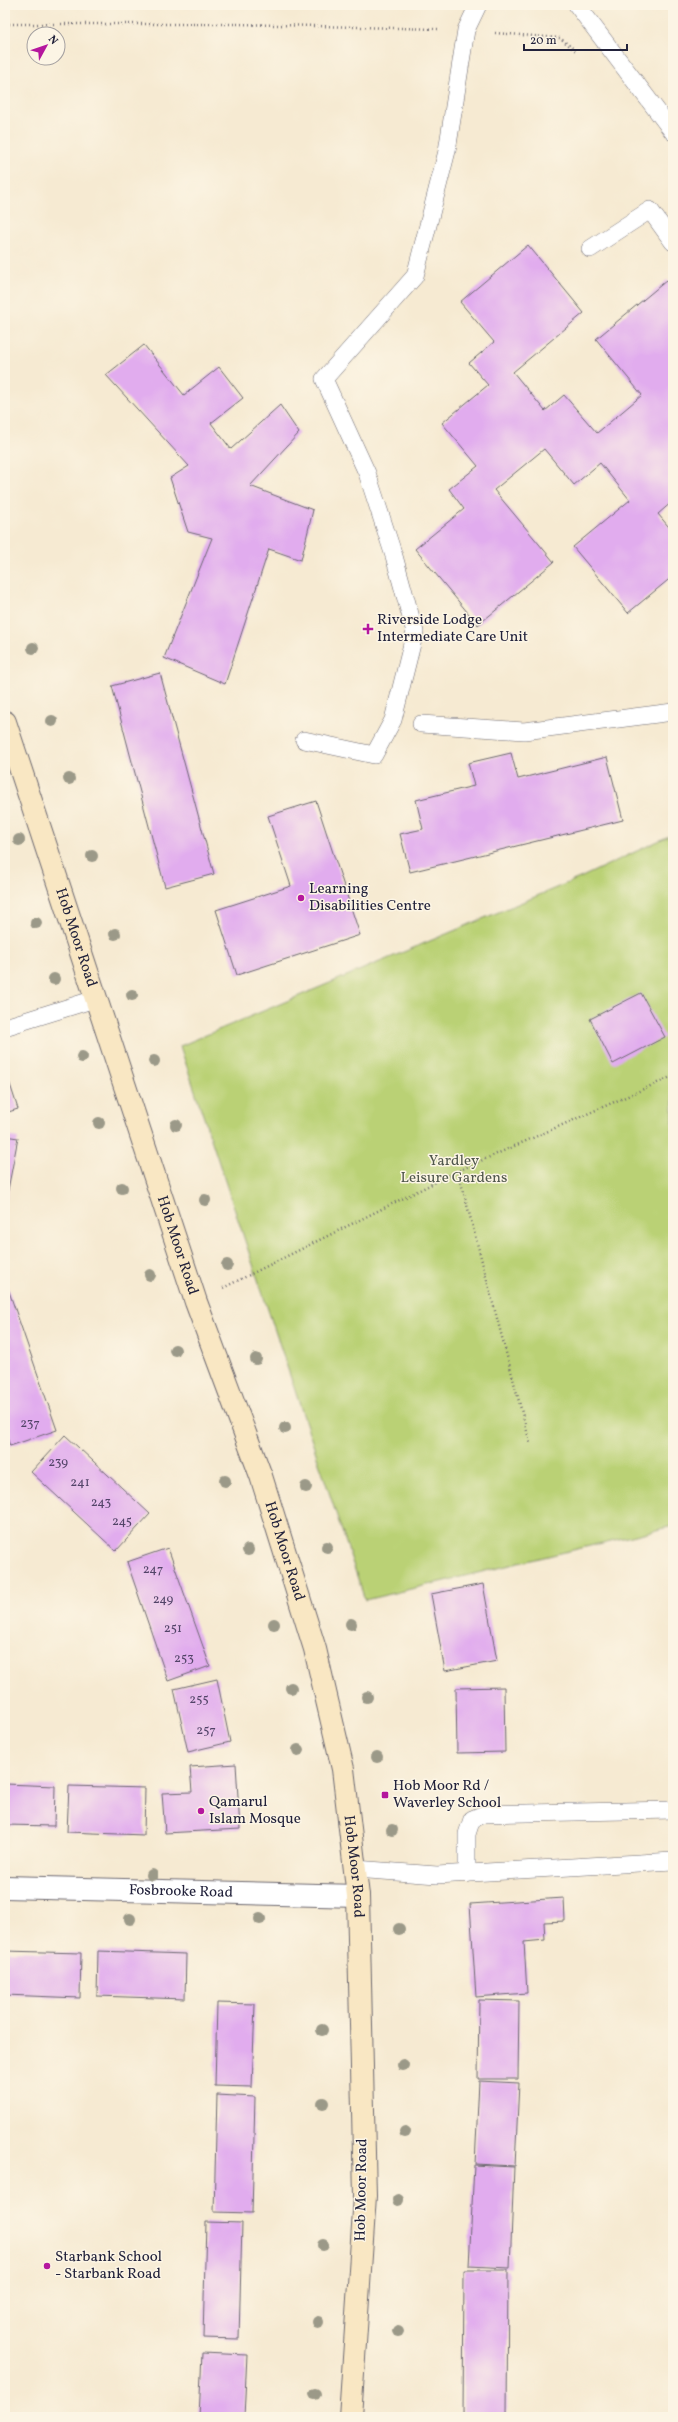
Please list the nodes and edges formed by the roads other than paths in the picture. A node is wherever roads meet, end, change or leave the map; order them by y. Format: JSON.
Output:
{"nodes":[{"id":1,"x":478,"y":5,"type":"edge"},
{"id":2,"x":577,"y":5,"type":"edge"},
{"id":3,"x":673,"y":132,"type":"edge"},
{"id":4,"x":673,"y":242,"type":"edge"},
{"id":5,"x":590,"y":250,"type":"dead end"},
{"id":6,"x":673,"y":712,"type":"edge"},
{"id":7,"x":5,"y":722,"type":"edge"},
{"id":8,"x":421,"y":724,"type":"dead end"},
{"id":9,"x":304,"y":740,"type":"dead end"},
{"id":10,"x":95,"y":1000,"type":"junction"},
{"id":11,"x":5,"y":1027,"type":"edge"},
{"id":12,"x":673,"y":1810,"type":"edge"},
{"id":13,"x":673,"y":1862,"type":"edge"},
{"id":14,"x":355,"y":1869,"type":"junction"},
{"id":15,"x":467,"y":1874,"type":"junction"},
{"id":16,"x":5,"y":1887,"type":"edge"},
{"id":17,"x":358,"y":1896,"type":"junction"},
{"id":18,"x":350,"y":2417,"type":"edge"}],
"edges":[{"from":1,"to":9,"type":"lane"},
{"from":2,"to":3,"type":"lane"},
{"from":4,"to":5,"type":"lane"},
{"from":6,"to":8,"type":"lane"},
{"from":7,"to":10,"type":"street","name":"Hob Moor Road"},
{"from":10,"to":11,"type":"lane"},
{"from":10,"to":14,"type":"street","name":"Hob Moor Road"},
{"from":12,"to":15,"type":"lane"},
{"from":13,"to":15,"type":"lane"},
{"from":14,"to":15,"type":"lane"},
{"from":14,"to":17,"type":"street","name":"Hob Moor Road"},
{"from":16,"to":17,"type":"street","name":"Fosbrooke Road"},
{"from":17,"to":18,"type":"street","name":"Hob Moor Road"}]}
